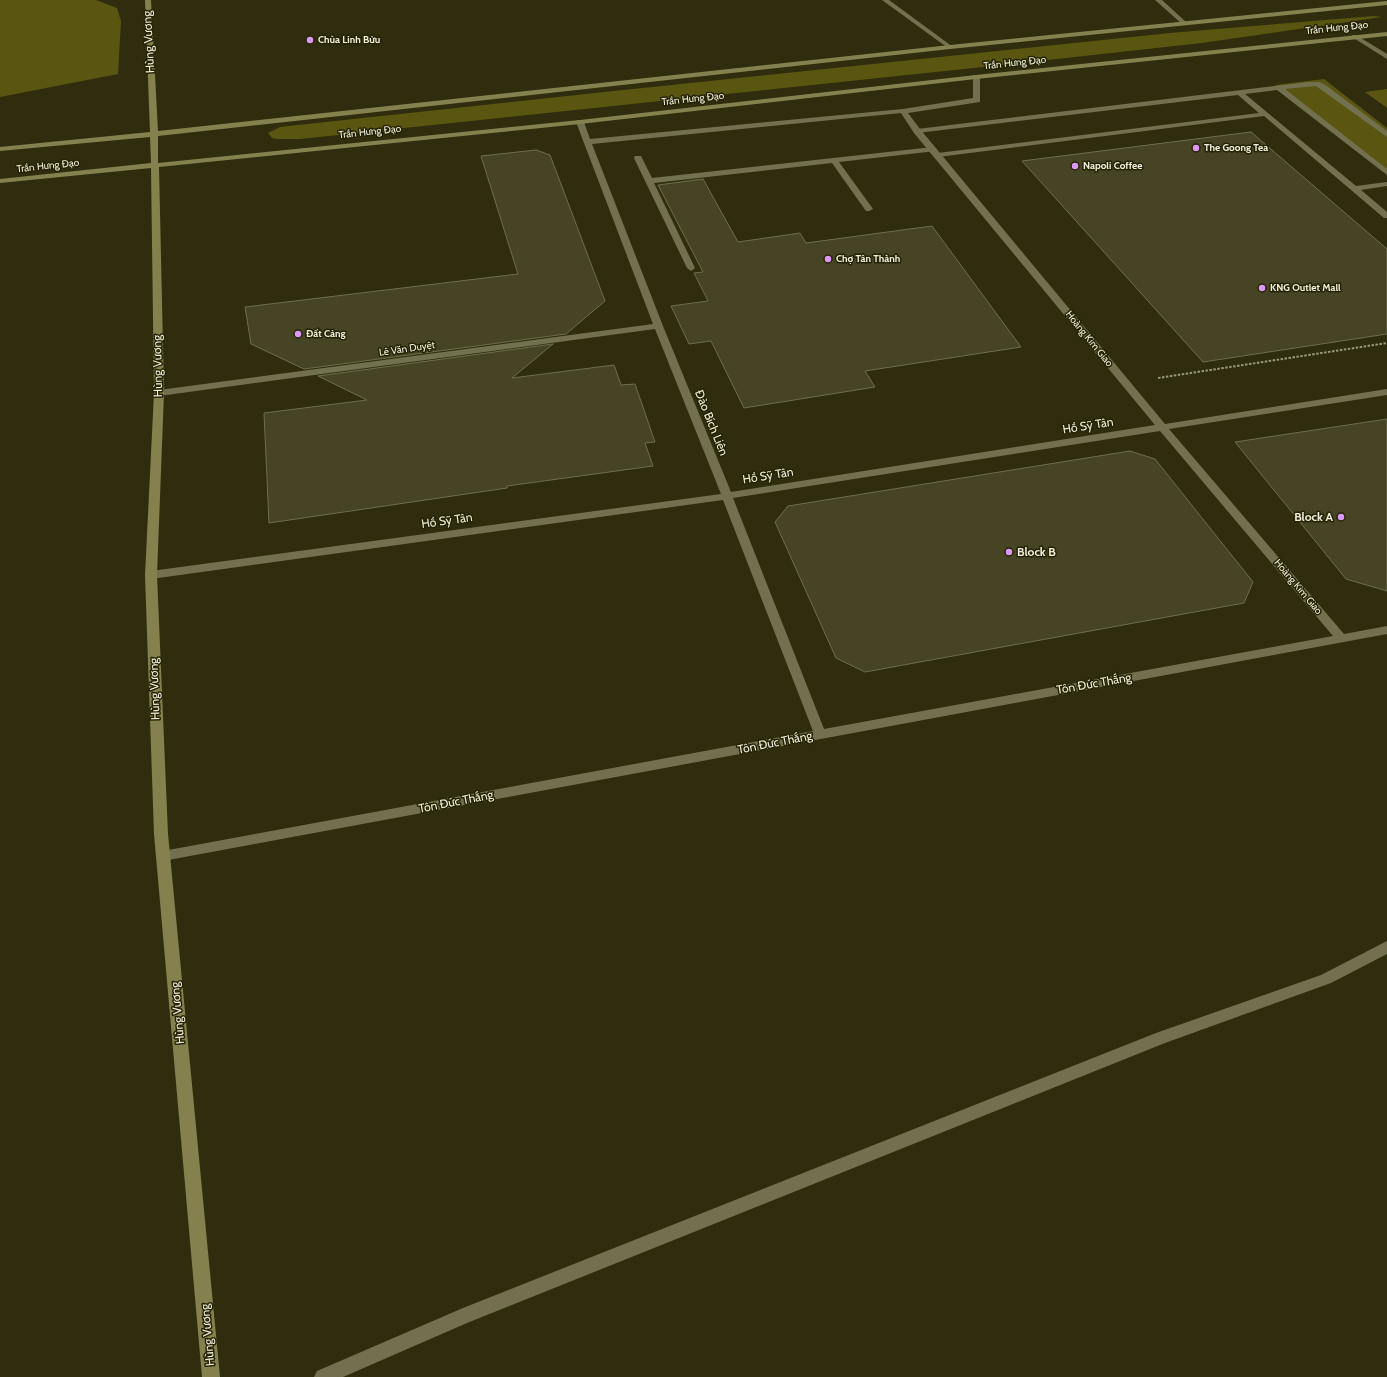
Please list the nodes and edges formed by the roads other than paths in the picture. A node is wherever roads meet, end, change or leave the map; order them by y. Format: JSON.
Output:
{"nodes":[{"id":1,"x":148,"y":0,"type":"edge"},
{"id":2,"x":885,"y":0,"type":"edge"},
{"id":3,"x":1158,"y":0,"type":"edge"},
{"id":4,"x":1387,"y":4,"type":"edge"},
{"id":5,"x":1184,"y":24,"type":"junction"},
{"id":6,"x":1387,"y":34,"type":"edge"},
{"id":7,"x":1354,"y":36,"type":"junction"},
{"id":8,"x":950,"y":47,"type":"junction"},
{"id":9,"x":1387,"y":57,"type":"edge"},
{"id":10,"x":976,"y":77,"type":"junction"},
{"id":11,"x":1278,"y":87,"type":"junction"},
{"id":12,"x":1239,"y":92,"type":"junction"},
{"id":13,"x":903,"y":111,"type":"junction"},
{"id":14,"x":1265,"y":114,"type":"junction"},
{"id":15,"x":580,"y":122,"type":"junction"},
{"id":16,"x":917,"y":130,"type":"junction"},
{"id":17,"x":154,"y":134,"type":"junction"},
{"id":18,"x":1387,"y":135,"type":"edge"},
{"id":19,"x":588,"y":142,"type":"junction"},
{"id":20,"x":0,"y":149,"type":"edge"},
{"id":21,"x":936,"y":152,"type":"junction"},
{"id":22,"x":638,"y":158,"type":"dead end"},
{"id":23,"x":834,"y":160,"type":"junction"},
{"id":24,"x":154,"y":164,"type":"junction"},
{"id":25,"x":1387,"y":172,"type":"edge"},
{"id":26,"x":0,"y":181,"type":"edge"},
{"id":27,"x":650,"y":181,"type":"junction"},
{"id":28,"x":1387,"y":184,"type":"edge"},
{"id":29,"x":1354,"y":189,"type":"junction"},
{"id":30,"x":869,"y":209,"type":"dead end"},
{"id":31,"x":1387,"y":216,"type":"edge"},
{"id":32,"x":691,"y":268,"type":"dead end"},
{"id":33,"x":658,"y":326,"type":"junction"},
{"id":34,"x":1387,"y":392,"type":"edge"},
{"id":35,"x":159,"y":393,"type":"junction"},
{"id":36,"x":1162,"y":428,"type":"junction"},
{"id":37,"x":727,"y":496,"type":"junction"},
{"id":38,"x":151,"y":575,"type":"junction"},
{"id":39,"x":1387,"y":630,"type":"edge"},
{"id":40,"x":1342,"y":639,"type":"junction"},
{"id":41,"x":820,"y":734,"type":"junction"},
{"id":42,"x":163,"y":856,"type":"junction"},
{"id":43,"x":1387,"y":947,"type":"edge"},
{"id":44,"x":212,"y":1377,"type":"edge"},
{"id":45,"x":323,"y":1377,"type":"edge"}],
"edges":[{"from":1,"to":17,"type":"street","name":"Hùng Vương"},
{"from":2,"to":8,"type":"street"},
{"from":3,"to":5,"type":"street"},
{"from":4,"to":5,"type":"street","name":"Trần Hưng Đạo"},
{"from":5,"to":8,"type":"street","name":"Trần Hưng Đạo"},
{"from":6,"to":7,"type":"street","name":"Trần Hưng Đạo"},
{"from":7,"to":9,"type":"street"},
{"from":7,"to":10,"type":"street","name":"Trần Hưng Đạo"},
{"from":8,"to":17,"type":"street","name":"Trần Hưng Đạo"},
{"from":10,"to":13,"type":"street"},
{"from":10,"to":15,"type":"street","name":"Trần Hưng Đạo"},
{"from":11,"to":12,"type":"street"},
{"from":11,"to":18,"type":"street"},
{"from":11,"to":25,"type":"street"},
{"from":12,"to":14,"type":"street"},
{"from":12,"to":16,"type":"street"},
{"from":13,"to":16,"type":"street","name":"Hoàng Kim Giao"},
{"from":13,"to":19,"type":"street"},
{"from":14,"to":21,"type":"street"},
{"from":14,"to":29,"type":"street"},
{"from":15,"to":19,"type":"street","name":"Đào Bích Liên"},
{"from":15,"to":24,"type":"street","name":"Trần Hưng Đạo"},
{"from":16,"to":21,"type":"street","name":"Hoàng Kim Giao"},
{"from":17,"to":20,"type":"street","name":"Trần Hưng Đạo"},
{"from":17,"to":24,"type":"street","name":"Hùng Vương"},
{"from":19,"to":33,"type":"street","name":"Đào Bích Liên"},
{"from":21,"to":23,"type":"street"},
{"from":21,"to":36,"type":"street","name":"Hoàng Kim Giao"},
{"from":22,"to":27,"type":"street"},
{"from":23,"to":27,"type":"street"},
{"from":23,"to":30,"type":"street"},
{"from":24,"to":26,"type":"street","name":"Trần Hưng Đạo"},
{"from":24,"to":35,"type":"street","name":"Hùng Vương"},
{"from":27,"to":32,"type":"street"},
{"from":28,"to":29,"type":"street"},
{"from":29,"to":31,"type":"street"},
{"from":33,"to":35,"type":"street","name":"Lê Văn Duyệt"},
{"from":33,"to":37,"type":"street","name":"Đào Bích Liên"},
{"from":34,"to":36,"type":"street","name":"Hồ Sỹ Tân"},
{"from":35,"to":38,"type":"street","name":"Hùng Vương"},
{"from":36,"to":37,"type":"street","name":"Hồ Sỹ Tân"},
{"from":36,"to":40,"type":"street","name":"Hoàng Kim Giao"},
{"from":37,"to":38,"type":"street","name":"Hồ Sỹ Tân"},
{"from":37,"to":41,"type":"street","name":"Đào Bích Liên"},
{"from":38,"to":42,"type":"street","name":"Hùng Vương"},
{"from":39,"to":40,"type":"street","name":"Tôn Đức Thắng"},
{"from":40,"to":41,"type":"street","name":"Tôn Đức Thắng"},
{"from":41,"to":42,"type":"street","name":"Tôn Đức Thắng"},
{"from":42,"to":44,"type":"street","name":"Hùng Vương"},
{"from":43,"to":45,"type":"street"}]}
